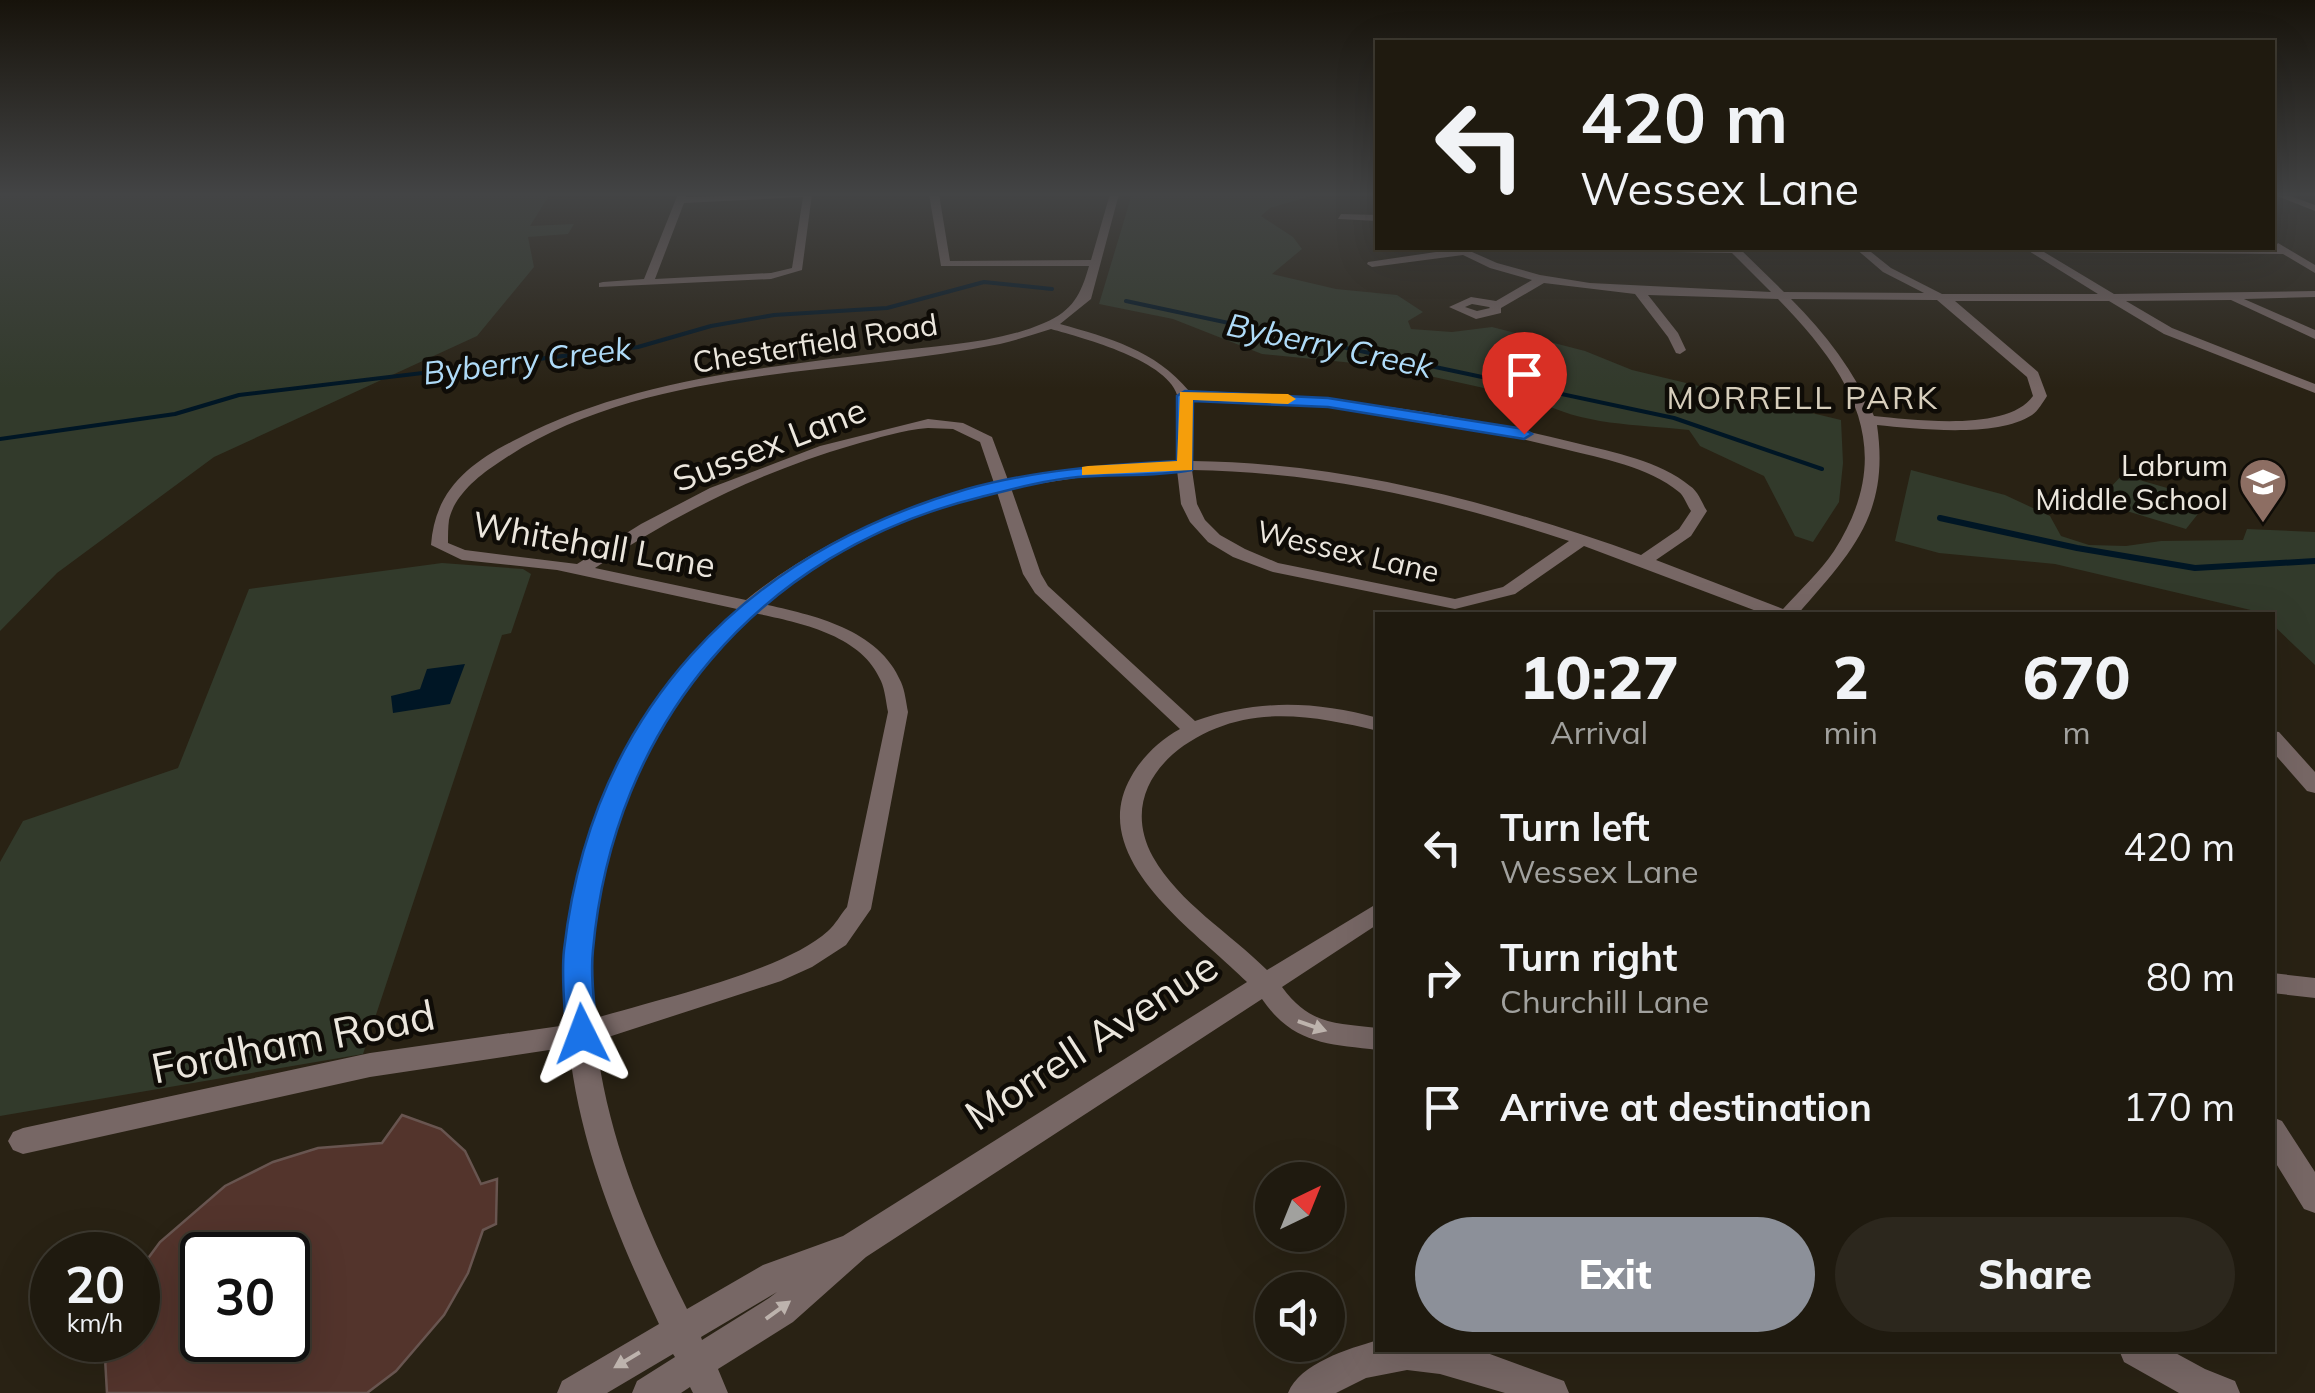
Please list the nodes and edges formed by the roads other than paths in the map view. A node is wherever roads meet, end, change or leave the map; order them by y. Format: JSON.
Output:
{"nodes":[{"id":1,"x":657,"y":259,"type":"edge"},
{"id":2,"x":799,"y":259,"type":"edge"},
{"id":3,"x":945,"y":259,"type":"edge"},
{"id":4,"x":1096,"y":259,"type":"edge"},
{"id":5,"x":1403,"y":259,"type":"edge"},
{"id":6,"x":1487,"y":259,"type":"edge"},
{"id":7,"x":1745,"y":259,"type":"edge"},
{"id":8,"x":1874,"y":259,"type":"edge"},
{"id":9,"x":2047,"y":259,"type":"edge"},
{"id":10,"x":1095,"y":263,"type":"junction"},
{"id":11,"x":1372,"y":264,"type":"dead end"},
{"id":12,"x":1544,"y":278,"type":"junction"},
{"id":13,"x":649,"y":281,"type":"junction"},
{"id":14,"x":604,"y":285,"type":"dead end"},
{"id":15,"x":1638,"y":291,"type":"junction"},
{"id":16,"x":2315,"y":294,"type":"edge"},
{"id":17,"x":1779,"y":295,"type":"junction"},
{"id":18,"x":2230,"y":297,"type":"junction"},
{"id":19,"x":1940,"y":298,"type":"junction"},
{"id":20,"x":2112,"y":300,"type":"junction"},
{"id":21,"x":1496,"y":306,"type":"dead end"},
{"id":22,"x":1050,"y":325,"type":"junction"},
{"id":23,"x":2315,"y":334,"type":"edge"},
{"id":24,"x":1680,"y":350,"type":"dead end"},
{"id":25,"x":2315,"y":389,"type":"edge"},
{"id":26,"x":1185,"y":396,"type":"junction"},
{"id":27,"x":1869,"y":420,"type":"junction"},
{"id":28,"x":1186,"y":466,"type":"junction"},
{"id":29,"x":1002,"y":486,"type":"junction"},
{"id":30,"x":1582,"y":538,"type":"junction"},
{"id":31,"x":439,"y":545,"type":"joint"},
{"id":32,"x":1644,"y":560,"type":"junction"},
{"id":33,"x":580,"y":570,"type":"junction"},
{"id":34,"x":750,"y":606,"type":"junction"},
{"id":35,"x":1777,"y":612,"type":"edge"},
{"id":36,"x":1788,"y":612,"type":"edge"},
{"id":37,"x":1375,"y":724,"type":"edge"},
{"id":38,"x":1192,"y":729,"type":"junction"},
{"id":39,"x":2275,"y":741,"type":"edge"},
{"id":40,"x":2315,"y":786,"type":"edge"},
{"id":41,"x":1375,"y":914,"type":"edge"},
{"id":42,"x":1264,"y":983,"type":"junction"},
{"id":43,"x":2275,"y":983,"type":"edge"},
{"id":44,"x":2315,"y":988,"type":"edge"},
{"id":45,"x":582,"y":1034,"type":"junction"},
{"id":46,"x":1375,"y":1038,"type":"edge"},
{"id":47,"x":2275,"y":1135,"type":"edge"},
{"id":48,"x":23,"y":1141,"type":"dead end"},
{"id":49,"x":2315,"y":1198,"type":"edge"},
{"id":50,"x":854,"y":1246,"type":"junction"},
{"id":51,"x":680,"y":1328,"type":"junction"},
{"id":52,"x":2140,"y":1352,"type":"edge"},
{"id":53,"x":704,"y":1378,"type":"edge"},
{"id":54,"x":574,"y":1393,"type":"edge"},
{"id":55,"x":649,"y":1393,"type":"edge"},
{"id":56,"x":1305,"y":1393,"type":"edge"},
{"id":57,"x":1552,"y":1393,"type":"edge"},
{"id":58,"x":2223,"y":1393,"type":"edge"}],
"edges":[{"from":1,"to":13,"type":"street"},
{"from":2,"to":13,"type":"street"},
{"from":3,"to":10,"type":"street"},
{"from":4,"to":10,"type":"street","name":"Chesterfield Road"},
{"from":5,"to":11,"type":"street"},
{"from":6,"to":12,"type":"street"},
{"from":7,"to":17,"type":"street"},
{"from":8,"to":19,"type":"street"},
{"from":9,"to":20,"type":"street"},
{"from":10,"to":22,"type":"street","name":"Chesterfield Road"},
{"from":12,"to":15,"type":"street"},
{"from":12,"to":21,"type":"street"},
{"from":13,"to":14,"type":"street"},
{"from":15,"to":17,"type":"street"},
{"from":15,"to":24,"type":"street"},
{"from":16,"to":18,"type":"street"},
{"from":17,"to":19,"type":"street"},
{"from":17,"to":27,"type":"street"},
{"from":18,"to":20,"type":"street"},
{"from":18,"to":23,"type":"street"},
{"from":19,"to":20,"type":"street"},
{"from":19,"to":27,"type":"street"},
{"from":20,"to":25,"type":"street"},
{"from":22,"to":26,"type":"street"},
{"from":22,"to":31,"type":"street","name":"Chesterfield Road"},
{"from":26,"to":28,"type":"street","name":"Wessex Lane"},
{"from":26,"to":32,"type":"street"},
{"from":27,"to":36,"type":"street"},
{"from":28,"to":29,"type":"street"},
{"from":28,"to":30,"type":"street"},
{"from":28,"to":30,"type":"street","name":"Wessex Lane"},
{"from":29,"to":33,"type":"street","name":"Sussex Lane"},
{"from":29,"to":34,"type":"street"},
{"from":29,"to":38,"type":"street","name":"Sussex Lane"},
{"from":30,"to":32,"type":"street"},
{"from":31,"to":33,"type":"street","name":"Whitehall Lane"},
{"from":32,"to":35,"type":"street"},
{"from":33,"to":34,"type":"street","name":"Whitehall Lane"},
{"from":34,"to":45,"type":"street"},
{"from":34,"to":45,"type":"street","name":"Whitehall Lane"},
{"from":37,"to":38,"type":"street"},
{"from":38,"to":42,"type":"street"},
{"from":39,"to":40,"type":"street"},
{"from":41,"to":42,"type":"street","name":"Morrell Avenue"},
{"from":42,"to":46,"type":"street","one_way":true},
{"from":42,"to":50,"type":"street","name":"Morrell Avenue"},
{"from":43,"to":44,"type":"street"},
{"from":45,"to":48,"type":"street","name":"Fordham Road"},
{"from":45,"to":51,"type":"street"},
{"from":47,"to":49,"type":"street"},
{"from":50,"to":51,"type":"street","name":"Morrell Avenue"},
{"from":53,"to":50,"type":"street","name":"Morrell Avenue","one_way":true},
{"from":51,"to":53,"type":"street"},
{"from":51,"to":54,"type":"street","name":"Morrell Avenue","one_way":true},
{"from":52,"to":58,"type":"street"},
{"from":53,"to":55,"type":"street","name":"Morrell Avenue"},
{"from":56,"to":57,"type":"street"}]}
